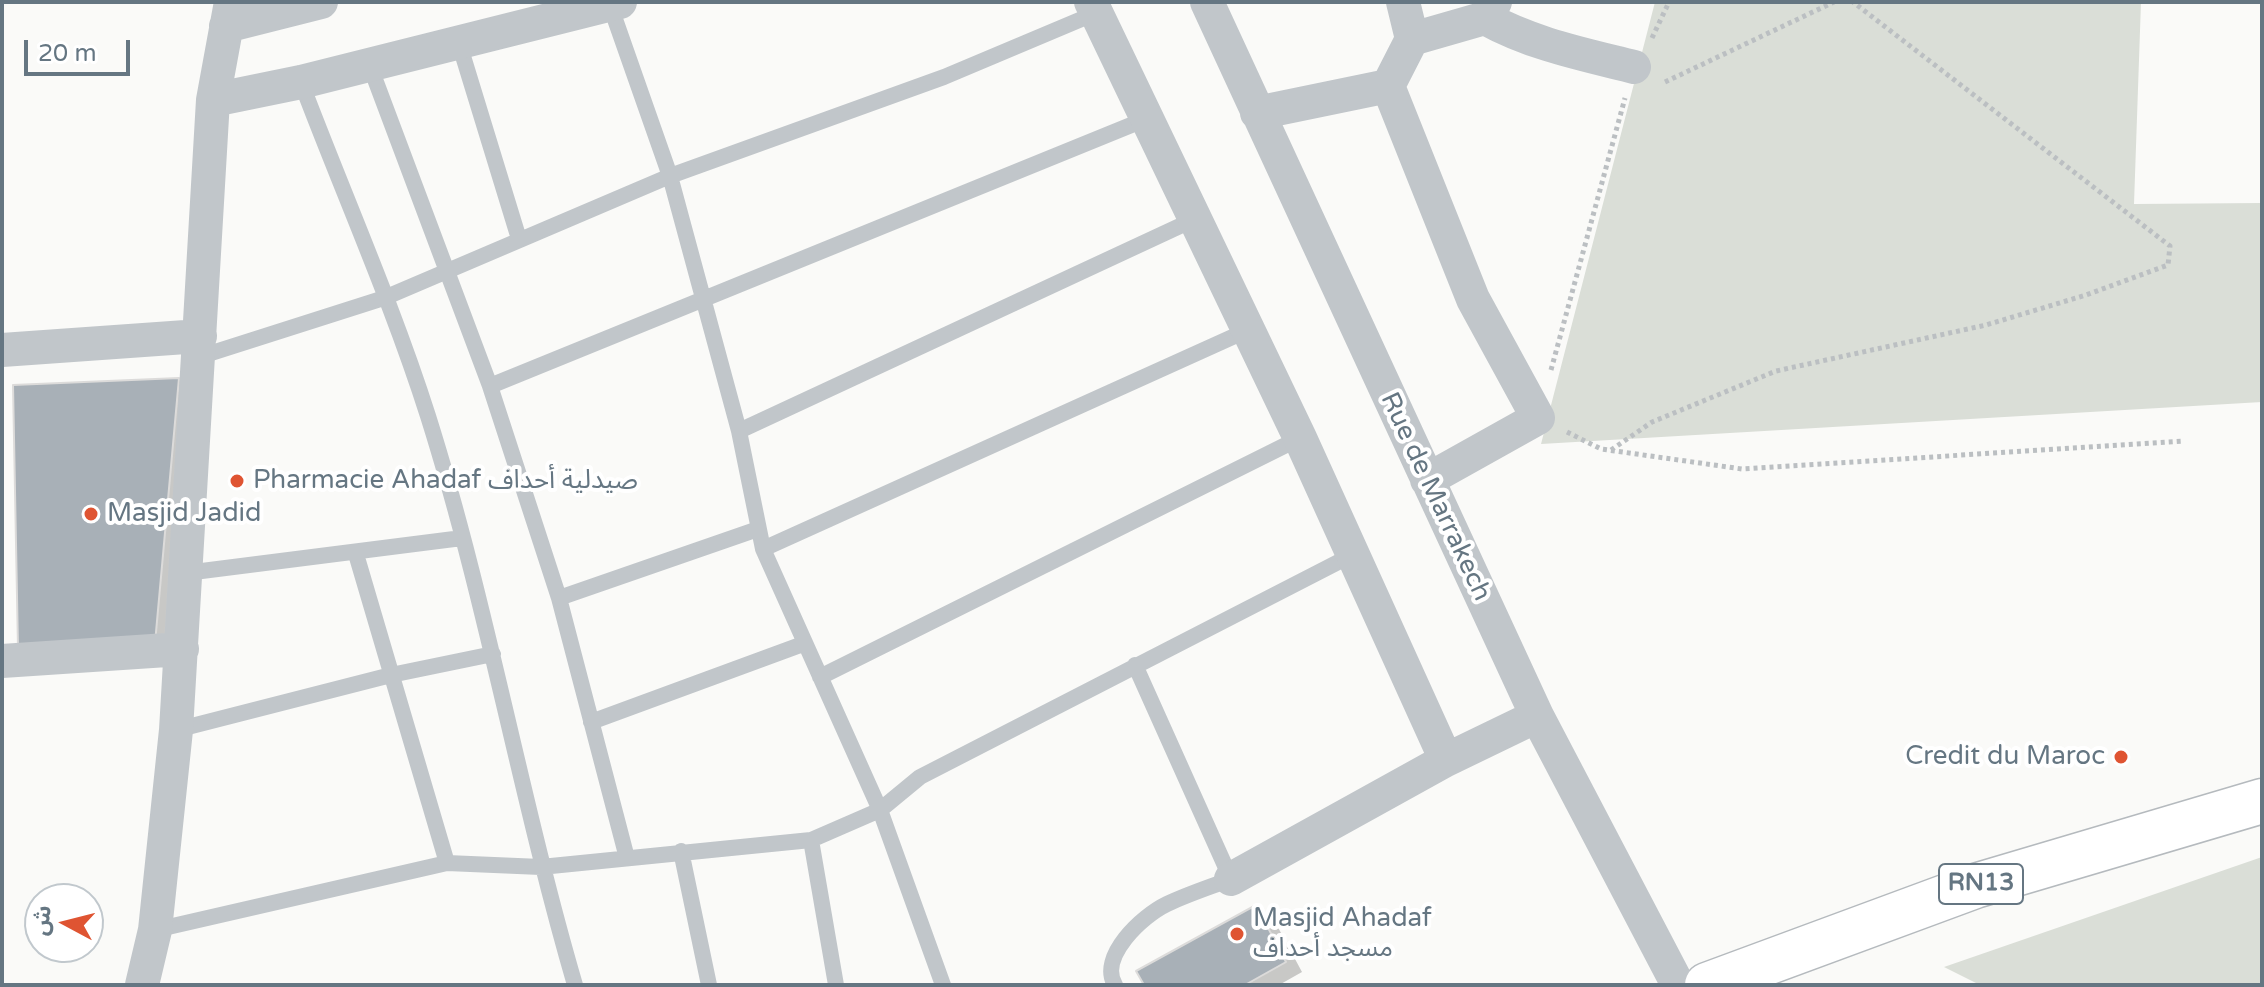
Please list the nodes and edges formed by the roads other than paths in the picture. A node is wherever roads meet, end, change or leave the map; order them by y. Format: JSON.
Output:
{"nodes":[{"id":1,"x":321,"y":2,"type":"edge"},
{"id":2,"x":1207,"y":2,"type":"edge"},
{"id":3,"x":1403,"y":2,"type":"edge"},
{"id":4,"x":615,"y":3,"type":"edge"},
{"id":5,"x":1094,"y":8,"type":"edge"},
{"id":6,"x":1490,"y":10,"type":"edge"},
{"id":7,"x":229,"y":14,"type":"edge"},
{"id":8,"x":1412,"y":39,"type":"junction"},
{"id":9,"x":459,"y":43,"type":"junction"},
{"id":10,"x":370,"y":66,"type":"junction"},
{"id":11,"x":301,"y":82,"type":"junction"},
{"id":12,"x":1641,"y":83,"type":"road end"},
{"id":13,"x":1388,"y":86,"type":"junction"},
{"id":14,"x":213,"y":100,"type":"junction"},
{"id":15,"x":1257,"y":113,"type":"junction"},
{"id":16,"x":1146,"y":119,"type":"junction"},
{"id":17,"x":670,"y":176,"type":"junction"},
{"id":18,"x":1195,"y":219,"type":"junction"},
{"id":19,"x":519,"y":239,"type":"junction"},
{"id":20,"x":446,"y":270,"type":"junction"},
{"id":21,"x":702,"y":297,"type":"junction"},
{"id":22,"x":384,"y":298,"type":"junction"},
{"id":23,"x":1248,"y":330,"type":"junction"},
{"id":24,"x":200,"y":346,"type":"junction"},
{"id":25,"x":2,"y":350,"type":"edge"},
{"id":26,"x":490,"y":386,"type":"junction"},
{"id":27,"x":739,"y":431,"type":"junction"},
{"id":28,"x":1300,"y":438,"type":"junction"},
{"id":29,"x":1427,"y":480,"type":"junction"},
{"id":30,"x":758,"y":529,"type":"junction"},
{"id":31,"x":462,"y":538,"type":"junction"},
{"id":32,"x":763,"y":549,"type":"junction"},
{"id":33,"x":356,"y":554,"type":"junction"},
{"id":34,"x":1352,"y":555,"type":"junction"},
{"id":35,"x":186,"y":573,"type":"junction"},
{"id":36,"x":559,"y":598,"type":"junction"},
{"id":37,"x":803,"y":644,"type":"junction"},
{"id":38,"x":182,"y":649,"type":"junction"},
{"id":39,"x":493,"y":654,"type":"junction"},
{"id":40,"x":2,"y":661,"type":"edge"},
{"id":41,"x":1135,"y":665,"type":"junction"},
{"id":42,"x":391,"y":675,"type":"junction"},
{"id":43,"x":820,"y":677,"type":"junction"},
{"id":44,"x":1537,"y":716,"type":"junction"},
{"id":45,"x":591,"y":722,"type":"junction"},
{"id":46,"x":176,"y":730,"type":"junction"},
{"id":47,"x":1446,"y":760,"type":"junction"},
{"id":48,"x":2262,"y":801,"type":"edge"},
{"id":49,"x":880,"y":810,"type":"junction"},
{"id":50,"x":811,"y":840,"type":"junction"},
{"id":51,"x":681,"y":851,"type":"junction"},
{"id":52,"x":627,"y":858,"type":"junction"},
{"id":53,"x":447,"y":863,"type":"junction"},
{"id":54,"x":541,"y":867,"type":"junction"},
{"id":55,"x":1231,"y":879,"type":"junction"},
{"id":56,"x":155,"y":930,"type":"junction"},
{"id":57,"x":142,"y":985,"type":"edge"},
{"id":58,"x":575,"y":985,"type":"edge"},
{"id":59,"x":709,"y":985,"type":"edge"},
{"id":60,"x":836,"y":985,"type":"edge"},
{"id":61,"x":943,"y":985,"type":"edge"},
{"id":62,"x":1115,"y":985,"type":"edge"},
{"id":63,"x":1678,"y":985,"type":"edge"},
{"id":64,"x":1707,"y":985,"type":"edge"}],
"edges":[{"from":1,"to":7,"type":"street"},
{"from":2,"to":15,"type":"street","name":"Rue de Marrakech"},
{"from":3,"to":8,"type":"street"},
{"from":4,"to":9,"type":"street"},
{"from":4,"to":17,"type":"lane"},
{"from":5,"to":16,"type":"street"},
{"from":5,"to":17,"type":"lane"},
{"from":6,"to":8,"type":"street"},
{"from":6,"to":12,"type":"street"},
{"from":7,"to":14,"type":"street"},
{"from":8,"to":13,"type":"street"},
{"from":9,"to":10,"type":"street"},
{"from":9,"to":19,"type":"lane"},
{"from":10,"to":11,"type":"street"},
{"from":10,"to":20,"type":"lane"},
{"from":11,"to":14,"type":"street"},
{"from":11,"to":22,"type":"lane"},
{"from":13,"to":15,"type":"street"},
{"from":13,"to":29,"type":"street"},
{"from":14,"to":24,"type":"street"},
{"from":15,"to":29,"type":"street","name":"Rue de Marrakech"},
{"from":16,"to":18,"type":"street"},
{"from":16,"to":21,"type":"lane"},
{"from":17,"to":19,"type":"lane"},
{"from":17,"to":21,"type":"lane"},
{"from":18,"to":23,"type":"street"},
{"from":18,"to":27,"type":"lane"},
{"from":19,"to":20,"type":"lane"},
{"from":20,"to":22,"type":"lane"},
{"from":20,"to":26,"type":"lane"},
{"from":21,"to":26,"type":"lane"},
{"from":21,"to":27,"type":"lane"},
{"from":22,"to":24,"type":"lane"},
{"from":22,"to":31,"type":"lane"},
{"from":23,"to":28,"type":"street"},
{"from":23,"to":32,"type":"lane"},
{"from":24,"to":25,"type":"street"},
{"from":24,"to":35,"type":"street"},
{"from":26,"to":36,"type":"lane"},
{"from":27,"to":30,"type":"lane"},
{"from":28,"to":34,"type":"street"},
{"from":28,"to":43,"type":"lane"},
{"from":29,"to":44,"type":"street","name":"Rue de Marrakech"},
{"from":30,"to":32,"type":"lane"},
{"from":30,"to":36,"type":"lane"},
{"from":31,"to":33,"type":"lane"},
{"from":31,"to":39,"type":"lane"},
{"from":32,"to":37,"type":"lane"},
{"from":33,"to":35,"type":"lane"},
{"from":33,"to":42,"type":"lane"},
{"from":34,"to":41,"type":"lane"},
{"from":34,"to":47,"type":"street"},
{"from":35,"to":38,"type":"street"},
{"from":36,"to":45,"type":"lane"},
{"from":37,"to":43,"type":"lane"},
{"from":37,"to":45,"type":"lane"},
{"from":38,"to":40,"type":"street"},
{"from":38,"to":46,"type":"street"},
{"from":39,"to":42,"type":"lane"},
{"from":39,"to":54,"type":"lane"},
{"from":41,"to":49,"type":"lane"},
{"from":41,"to":55,"type":"lane"},
{"from":42,"to":46,"type":"lane"},
{"from":42,"to":53,"type":"lane"},
{"from":43,"to":49,"type":"lane"},
{"from":44,"to":47,"type":"street"},
{"from":44,"to":63,"type":"street","name":"Rue de Marrakech"},
{"from":45,"to":52,"type":"lane"},
{"from":46,"to":56,"type":"street"},
{"from":47,"to":55,"type":"street"},
{"from":48,"to":64,"type":"main road","number":"RN13"},
{"from":49,"to":50,"type":"lane"},
{"from":49,"to":61,"type":"lane"},
{"from":50,"to":51,"type":"lane"},
{"from":50,"to":60,"type":"lane"},
{"from":51,"to":52,"type":"lane"},
{"from":51,"to":59,"type":"lane"},
{"from":52,"to":54,"type":"lane"},
{"from":53,"to":54,"type":"lane"},
{"from":53,"to":56,"type":"lane"},
{"from":54,"to":58,"type":"lane"},
{"from":55,"to":62,"type":"lane"},
{"from":56,"to":57,"type":"street"}]}
